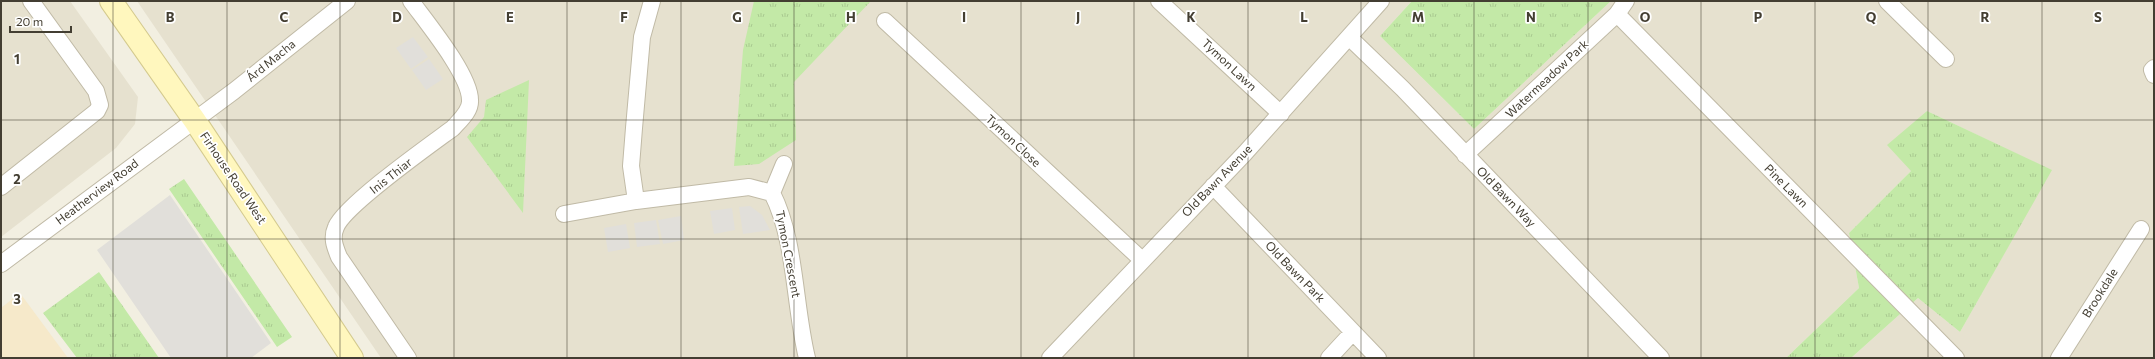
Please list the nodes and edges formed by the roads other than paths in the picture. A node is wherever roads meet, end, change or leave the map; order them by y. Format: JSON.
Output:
{"nodes":[{"id":1,"x":31,"y":1,"type":"edge"},
{"id":2,"x":111,"y":1,"type":"edge"},
{"id":3,"x":347,"y":1,"type":"edge"},
{"id":4,"x":411,"y":1,"type":"edge"},
{"id":5,"x":652,"y":1,"type":"edge"},
{"id":6,"x":1159,"y":1,"type":"edge"},
{"id":7,"x":1381,"y":1,"type":"edge"},
{"id":8,"x":1887,"y":1,"type":"edge"},
{"id":9,"x":1621,"y":7,"type":"edge"},
{"id":10,"x":885,"y":22,"type":"dead end"},
{"id":11,"x":1349,"y":37,"type":"junction"},
{"id":12,"x":1946,"y":59,"type":"dead end"},
{"id":13,"x":2154,"y":68,"type":"edge"},
{"id":14,"x":2154,"y":75,"type":"edge"},
{"id":15,"x":1281,"y":114,"type":"junction"},
{"id":16,"x":194,"y":120,"type":"junction"},
{"id":17,"x":1465,"y":155,"type":"junction"},
{"id":18,"x":784,"y":164,"type":"dead end"},
{"id":19,"x":1213,"y":186,"type":"junction"},
{"id":20,"x":1,"y":187,"type":"edge"},
{"id":21,"x":772,"y":193,"type":"junction"},
{"id":22,"x":636,"y":201,"type":"junction"},
{"id":23,"x":564,"y":214,"type":"dead end"},
{"id":24,"x":2141,"y":229,"type":"dead end"},
{"id":25,"x":1142,"y":260,"type":"junction"},
{"id":26,"x":1,"y":264,"type":"edge"},
{"id":27,"x":1353,"y":332,"type":"junction"},
{"id":28,"x":352,"y":358,"type":"edge"},
{"id":29,"x":408,"y":358,"type":"edge"},
{"id":30,"x":807,"y":358,"type":"edge"},
{"id":31,"x":1050,"y":358,"type":"edge"},
{"id":32,"x":1329,"y":358,"type":"edge"},
{"id":33,"x":1378,"y":358,"type":"edge"},
{"id":34,"x":1661,"y":358,"type":"edge"},
{"id":35,"x":1956,"y":358,"type":"edge"},
{"id":36,"x":2059,"y":358,"type":"edge"}],
"edges":[{"from":1,"to":20,"type":"street"},
{"from":2,"to":16,"type":"street","name":"Firhouse Road West"},
{"from":3,"to":16,"type":"street","name":"Árd Macha"},
{"from":4,"to":29,"type":"street","name":"Inis Thiar"},
{"from":5,"to":22,"type":"street"},
{"from":6,"to":15,"type":"street","name":"Tymon Lawn"},
{"from":7,"to":11,"type":"street","name":"Old Bawn Avenue"},
{"from":8,"to":12,"type":"street"},
{"from":9,"to":17,"type":"street","name":"Watermeadow Park"},
{"from":9,"to":35,"type":"street","name":"Pine Lawn"},
{"from":10,"to":25,"type":"street","name":"Tymon Close"},
{"from":11,"to":15,"type":"street","name":"Old Bawn Avenue"},
{"from":11,"to":17,"type":"street","name":"Old Bawn Way"},
{"from":13,"to":14,"type":"street"},
{"from":15,"to":19,"type":"street","name":"Old Bawn Avenue"},
{"from":16,"to":26,"type":"street","name":"Heatherview Road"},
{"from":16,"to":28,"type":"street","name":"Firhouse Road West"},
{"from":17,"to":34,"type":"street","name":"Old Bawn Way"},
{"from":18,"to":21,"type":"street"},
{"from":19,"to":25,"type":"street","name":"Old Bawn Avenue"},
{"from":19,"to":27,"type":"street","name":"Old Bawn Park"},
{"from":21,"to":22,"type":"street"},
{"from":21,"to":30,"type":"street","name":"Tymon Crescent"},
{"from":22,"to":23,"type":"street"},
{"from":24,"to":36,"type":"street","name":"Brookdale"},
{"from":25,"to":31,"type":"street","name":"Old Bawn Avenue"},
{"from":27,"to":32,"type":"street"},
{"from":27,"to":33,"type":"street","name":"Old Bawn Park"}]}
